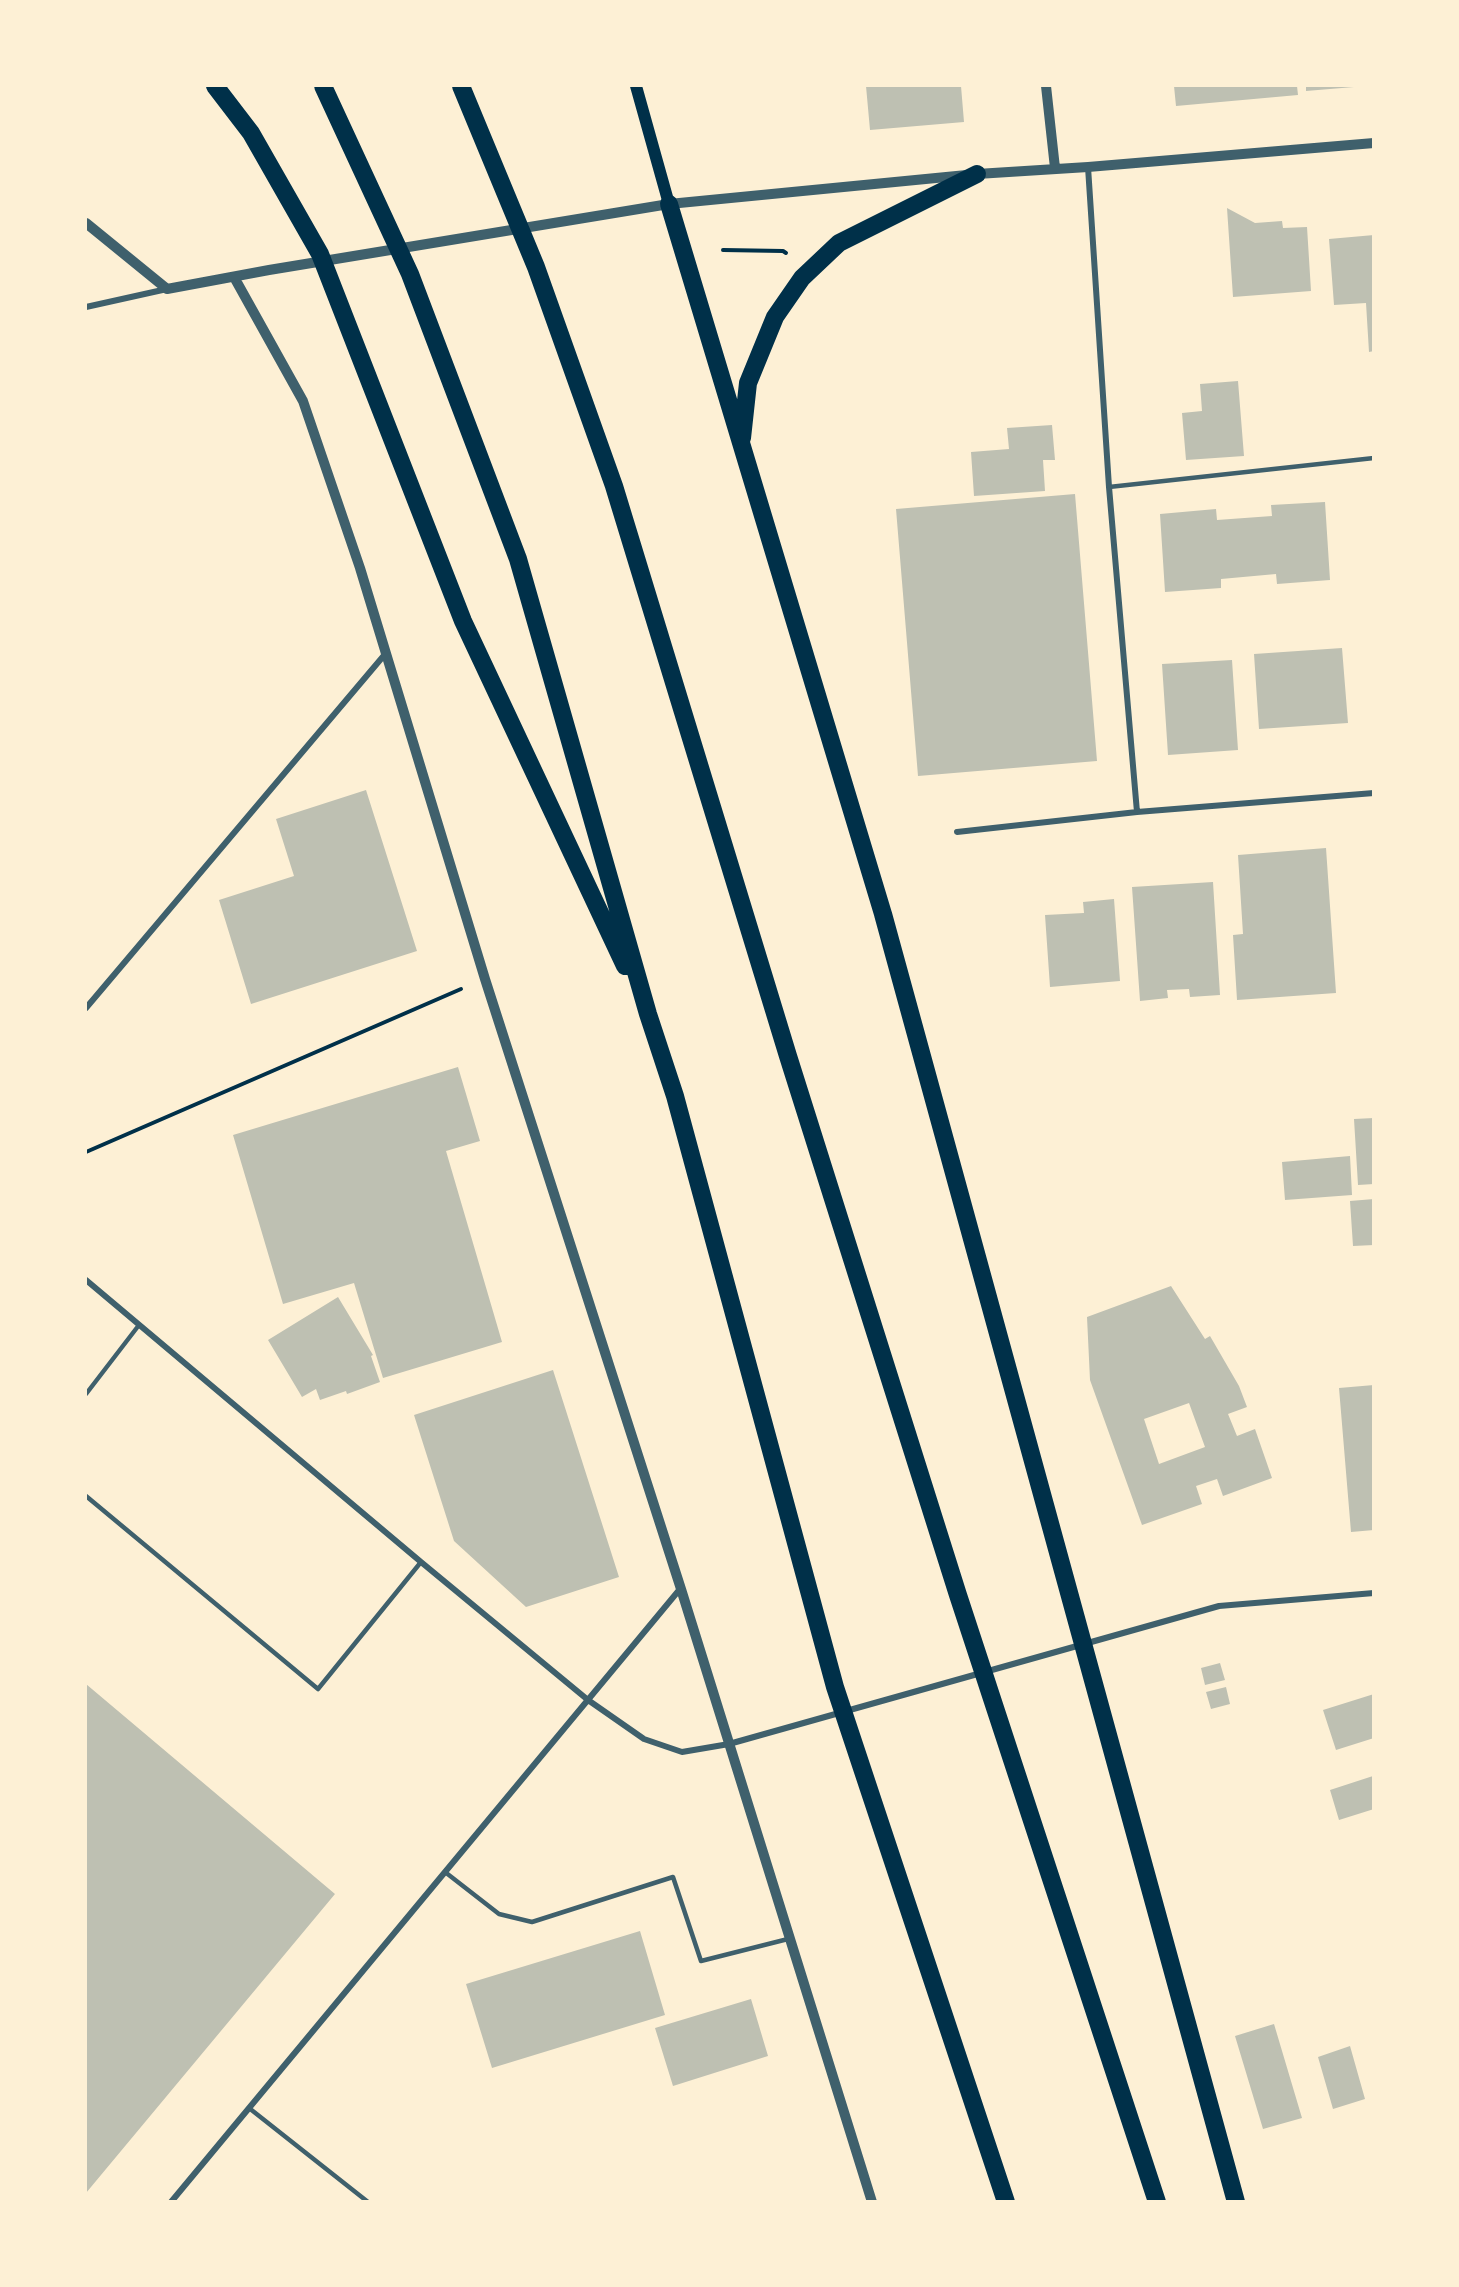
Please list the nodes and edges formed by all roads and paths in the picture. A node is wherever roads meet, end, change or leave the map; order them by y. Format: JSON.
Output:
{"nodes":[{"id":1,"x":215,"y":86,"type":"edge"},
{"id":2,"x":323,"y":86,"type":"edge"},
{"id":3,"x":461,"y":86,"type":"edge"},
{"id":4,"x":636,"y":86,"type":"edge"},
{"id":5,"x":1046,"y":86,"type":"edge"},
{"id":6,"x":1374,"y":143,"type":"edge"},
{"id":7,"x":1088,"y":167,"type":"junction"},
{"id":8,"x":1055,"y":168,"type":"junction"},
{"id":9,"x":977,"y":174,"type":"junction"},
{"id":10,"x":669,"y":204,"type":"junction"},
{"id":11,"x":86,"y":223,"type":"edge"},
{"id":12,"x":723,"y":250,"type":"dead end"},
{"id":13,"x":789,"y":254,"type":"dead end"},
{"id":14,"x":234,"y":277,"type":"junction"},
{"id":15,"x":167,"y":290,"type":"junction"},
{"id":16,"x":86,"y":307,"type":"edge"},
{"id":17,"x":741,"y":449,"type":"junction"},
{"id":18,"x":1374,"y":458,"type":"edge"},
{"id":19,"x":1109,"y":487,"type":"junction"},
{"id":20,"x":387,"y":652,"type":"junction"},
{"id":21,"x":1374,"y":793,"type":"edge"},
{"id":22,"x":1137,"y":812,"type":"junction"},
{"id":23,"x":957,"y":832,"type":"dead end"},
{"id":24,"x":465,"y":988,"type":"dead end"},
{"id":25,"x":86,"y":1008,"type":"edge"},
{"id":26,"x":648,"y":1014,"type":"junction"},
{"id":27,"x":86,"y":1152,"type":"edge"},
{"id":28,"x":86,"y":1280,"type":"edge"},
{"id":29,"x":139,"y":1325,"type":"junction"},
{"id":30,"x":86,"y":1394,"type":"edge"},
{"id":31,"x":86,"y":1496,"type":"edge"},
{"id":32,"x":421,"y":1562,"type":"junction"},
{"id":33,"x":681,"y":1588,"type":"junction"},
{"id":34,"x":1374,"y":1593,"type":"edge"},
{"id":35,"x":588,"y":1700,"type":"junction"},
{"id":36,"x":729,"y":1744,"type":"junction"},
{"id":37,"x":445,"y":1872,"type":"junction"},
{"id":38,"x":790,"y":1939,"type":"junction"},
{"id":39,"x":249,"y":2108,"type":"junction"},
{"id":40,"x":171,"y":2202,"type":"edge"},
{"id":41,"x":368,"y":2202,"type":"edge"},
{"id":42,"x":872,"y":2202,"type":"edge"},
{"id":43,"x":1006,"y":2202,"type":"edge"},
{"id":44,"x":1156,"y":2202,"type":"edge"},
{"id":45,"x":1236,"y":2202,"type":"edge"}],
"edges":[{"from":1,"to":26,"type":"highway"},
{"from":2,"to":26,"type":"highway"},
{"from":3,"to":44,"type":"highway"},
{"from":4,"to":10,"type":"main road"},
{"from":5,"to":8,"type":"street"},
{"from":6,"to":7,"type":"street"},
{"from":7,"to":8,"type":"street"},
{"from":7,"to":19,"type":"street"},
{"from":8,"to":9,"type":"street"},
{"from":9,"to":10,"type":"street"},
{"from":9,"to":17,"type":"highway"},
{"from":10,"to":14,"type":"street"},
{"from":10,"to":17,"type":"highway"},
{"from":11,"to":15,"type":"street"},
{"from":12,"to":13,"type":"path"},
{"from":14,"to":15,"type":"street"},
{"from":14,"to":20,"type":"street"},
{"from":15,"to":16,"type":"street"},
{"from":17,"to":45,"type":"highway"},
{"from":18,"to":19,"type":"lane"},
{"from":19,"to":22,"type":"street"},
{"from":20,"to":25,"type":"street"},
{"from":20,"to":33,"type":"street"},
{"from":21,"to":22,"type":"street"},
{"from":22,"to":23,"type":"street"},
{"from":24,"to":27,"type":"path"},
{"from":26,"to":43,"type":"highway"},
{"from":28,"to":29,"type":"street"},
{"from":29,"to":30,"type":"lane"},
{"from":29,"to":32,"type":"street"},
{"from":31,"to":32,"type":"lane"},
{"from":32,"to":35,"type":"street"},
{"from":33,"to":35,"type":"street"},
{"from":33,"to":36,"type":"street"},
{"from":34,"to":36,"type":"street"},
{"from":35,"to":36,"type":"street"},
{"from":35,"to":37,"type":"street"},
{"from":36,"to":38,"type":"street"},
{"from":37,"to":38,"type":"lane"},
{"from":37,"to":39,"type":"street"},
{"from":38,"to":42,"type":"street"},
{"from":39,"to":40,"type":"street"},
{"from":39,"to":41,"type":"lane"}]}
